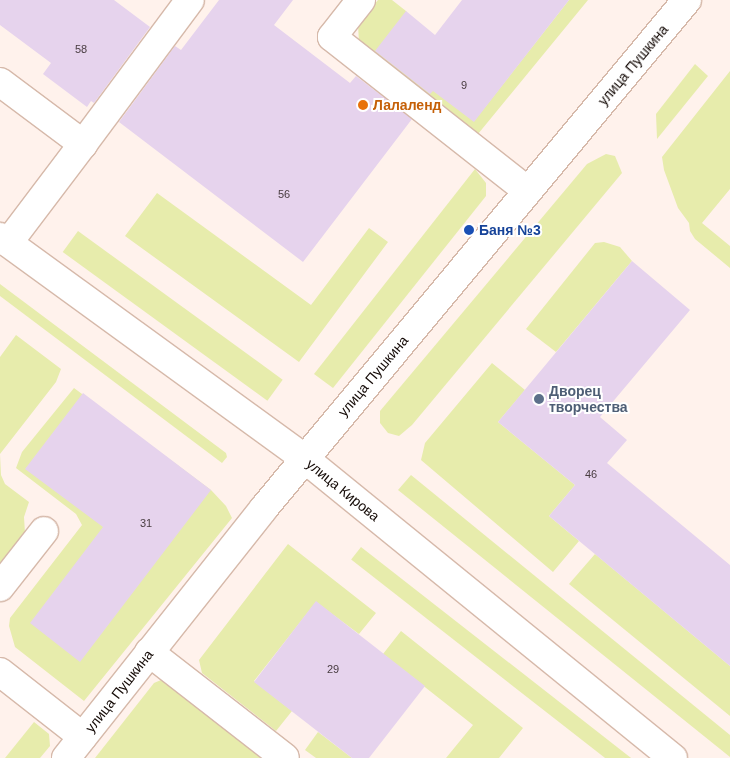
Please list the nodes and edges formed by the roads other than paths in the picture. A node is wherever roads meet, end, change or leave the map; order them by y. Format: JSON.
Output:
{"nodes":[{"id":1,"x":190,"y":0,"type":"edge"},
{"id":2,"x":361,"y":0,"type":"edge"},
{"id":3,"x":687,"y":0,"type":"edge"},
{"id":4,"x":0,"y":82,"type":"edge"},
{"id":5,"x":83,"y":144,"type":"junction"},
{"id":6,"x":528,"y":191,"type":"junction"},
{"id":7,"x":4,"y":240,"type":"edge"},
{"id":8,"x":305,"y":459,"type":"junction"},
{"id":9,"x":44,"y":531,"type":"dead end"},
{"id":10,"x":0,"y":587,"type":"edge"},
{"id":11,"x":150,"y":652,"type":"junction"},
{"id":12,"x":0,"y":672,"type":"edge"},
{"id":13,"x":83,"y":737,"type":"junction"},
{"id":14,"x":66,"y":758,"type":"edge"},
{"id":15,"x":285,"y":758,"type":"edge"},
{"id":16,"x":673,"y":758,"type":"edge"}],
"edges":[{"from":1,"to":5,"type":"street"},
{"from":2,"to":6,"type":"street"},
{"from":3,"to":6,"type":"street","name":"улица Пушкина"},
{"from":4,"to":5,"type":"street"},
{"from":5,"to":7,"type":"street"},
{"from":6,"to":8,"type":"street","name":"улица Пушкина"},
{"from":7,"to":8,"type":"street","name":"улица Кирова"},
{"from":8,"to":11,"type":"street","name":"улица Пушкина"},
{"from":8,"to":16,"type":"street","name":"улица Кирова"},
{"from":9,"to":10,"type":"street"},
{"from":11,"to":13,"type":"street","name":"улица Пушкина"},
{"from":11,"to":15,"type":"street"},
{"from":12,"to":13,"type":"street"},
{"from":13,"to":14,"type":"street","name":"улица Пушкина"}]}
